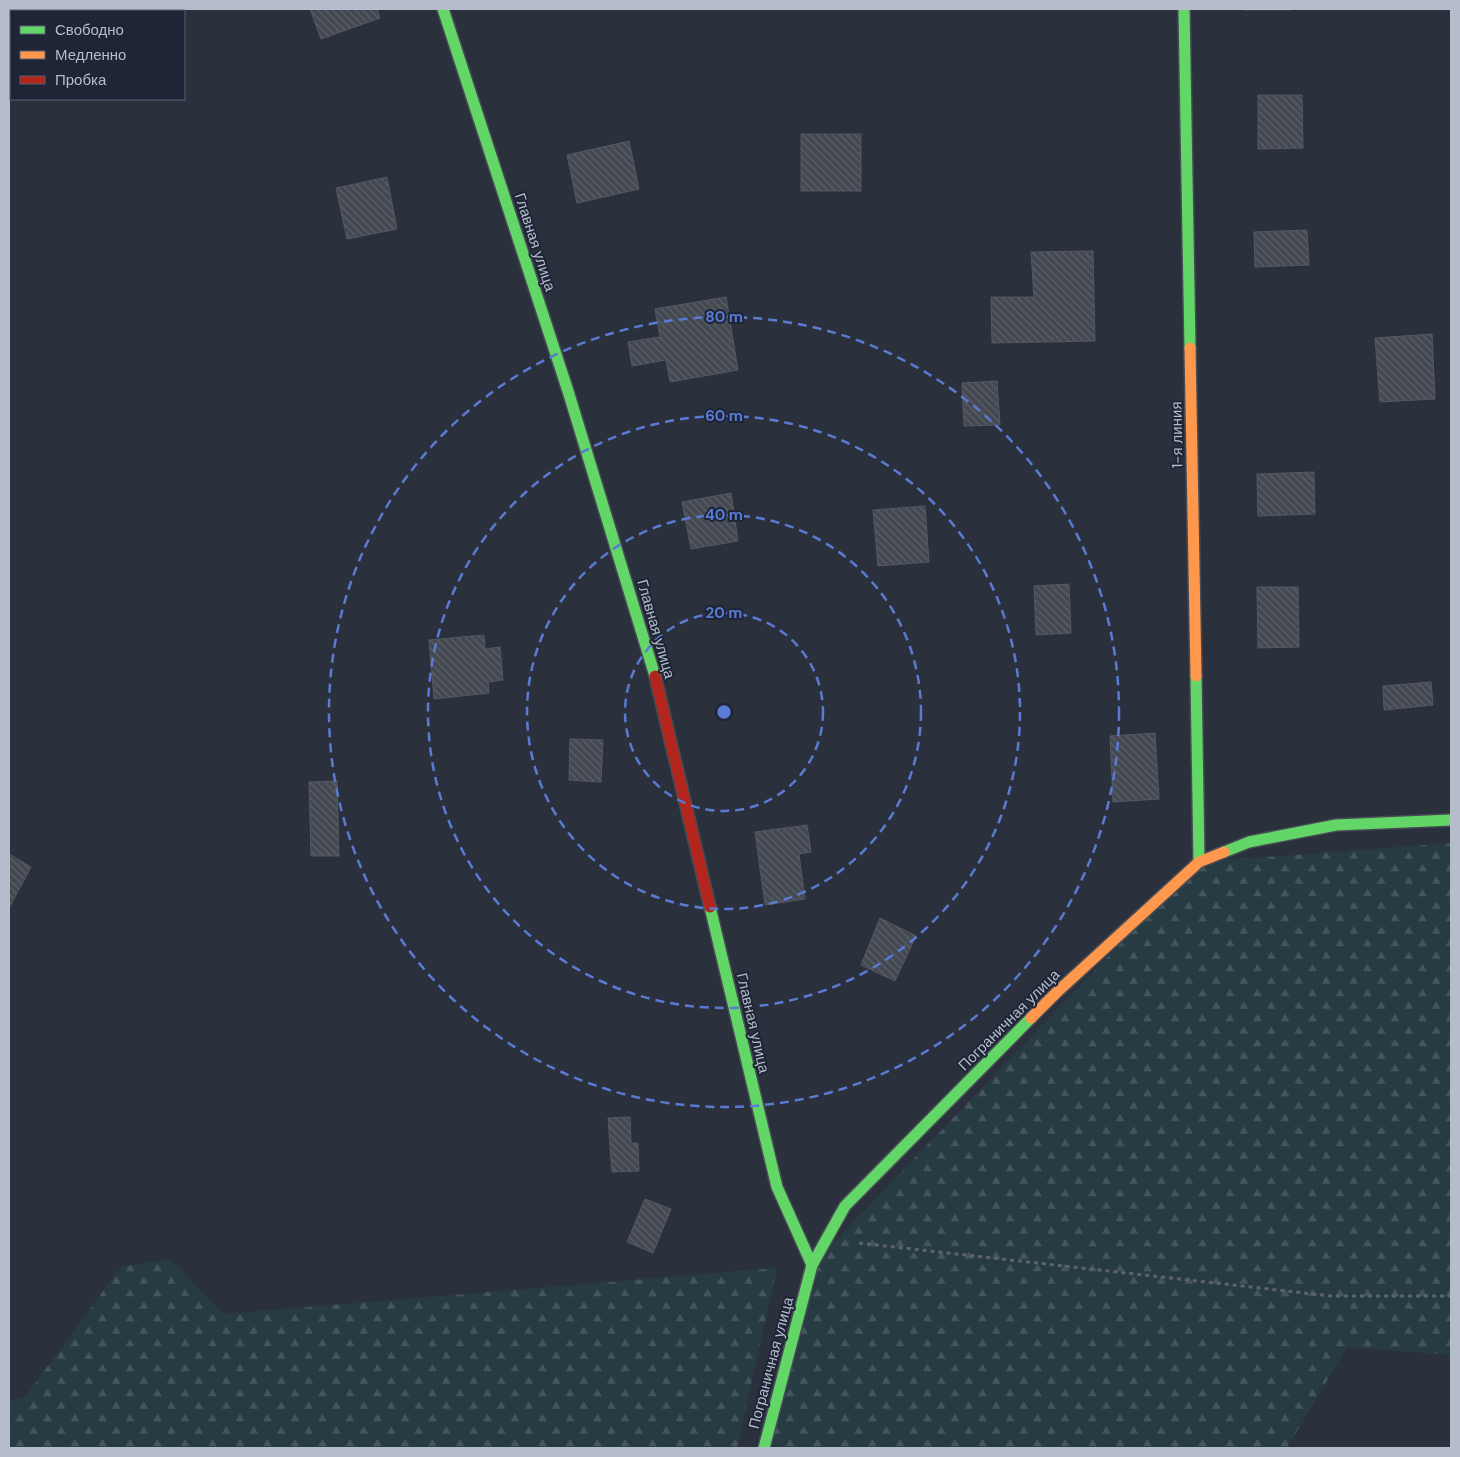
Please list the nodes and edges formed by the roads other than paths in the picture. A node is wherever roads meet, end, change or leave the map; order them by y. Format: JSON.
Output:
{"nodes":[{"id":1,"x":444,"y":9,"type":"edge"},
{"id":2,"x":1184,"y":9,"type":"edge"},
{"id":3,"x":1451,"y":820,"type":"edge"},
{"id":4,"x":1199,"y":862,"type":"junction"},
{"id":5,"x":812,"y":1265,"type":"junction"},
{"id":6,"x":764,"y":1448,"type":"edge"}],
"edges":[{"from":1,"to":5,"type":"street","name":"Главная улица"},
{"from":2,"to":4,"type":"street","name":"1-я линия"},
{"from":3,"to":4,"type":"street","name":"Пограничная улица"},
{"from":4,"to":5,"type":"street","name":"Пограничная улица"},
{"from":5,"to":6,"type":"street","name":"Пограничная улица"}]}
